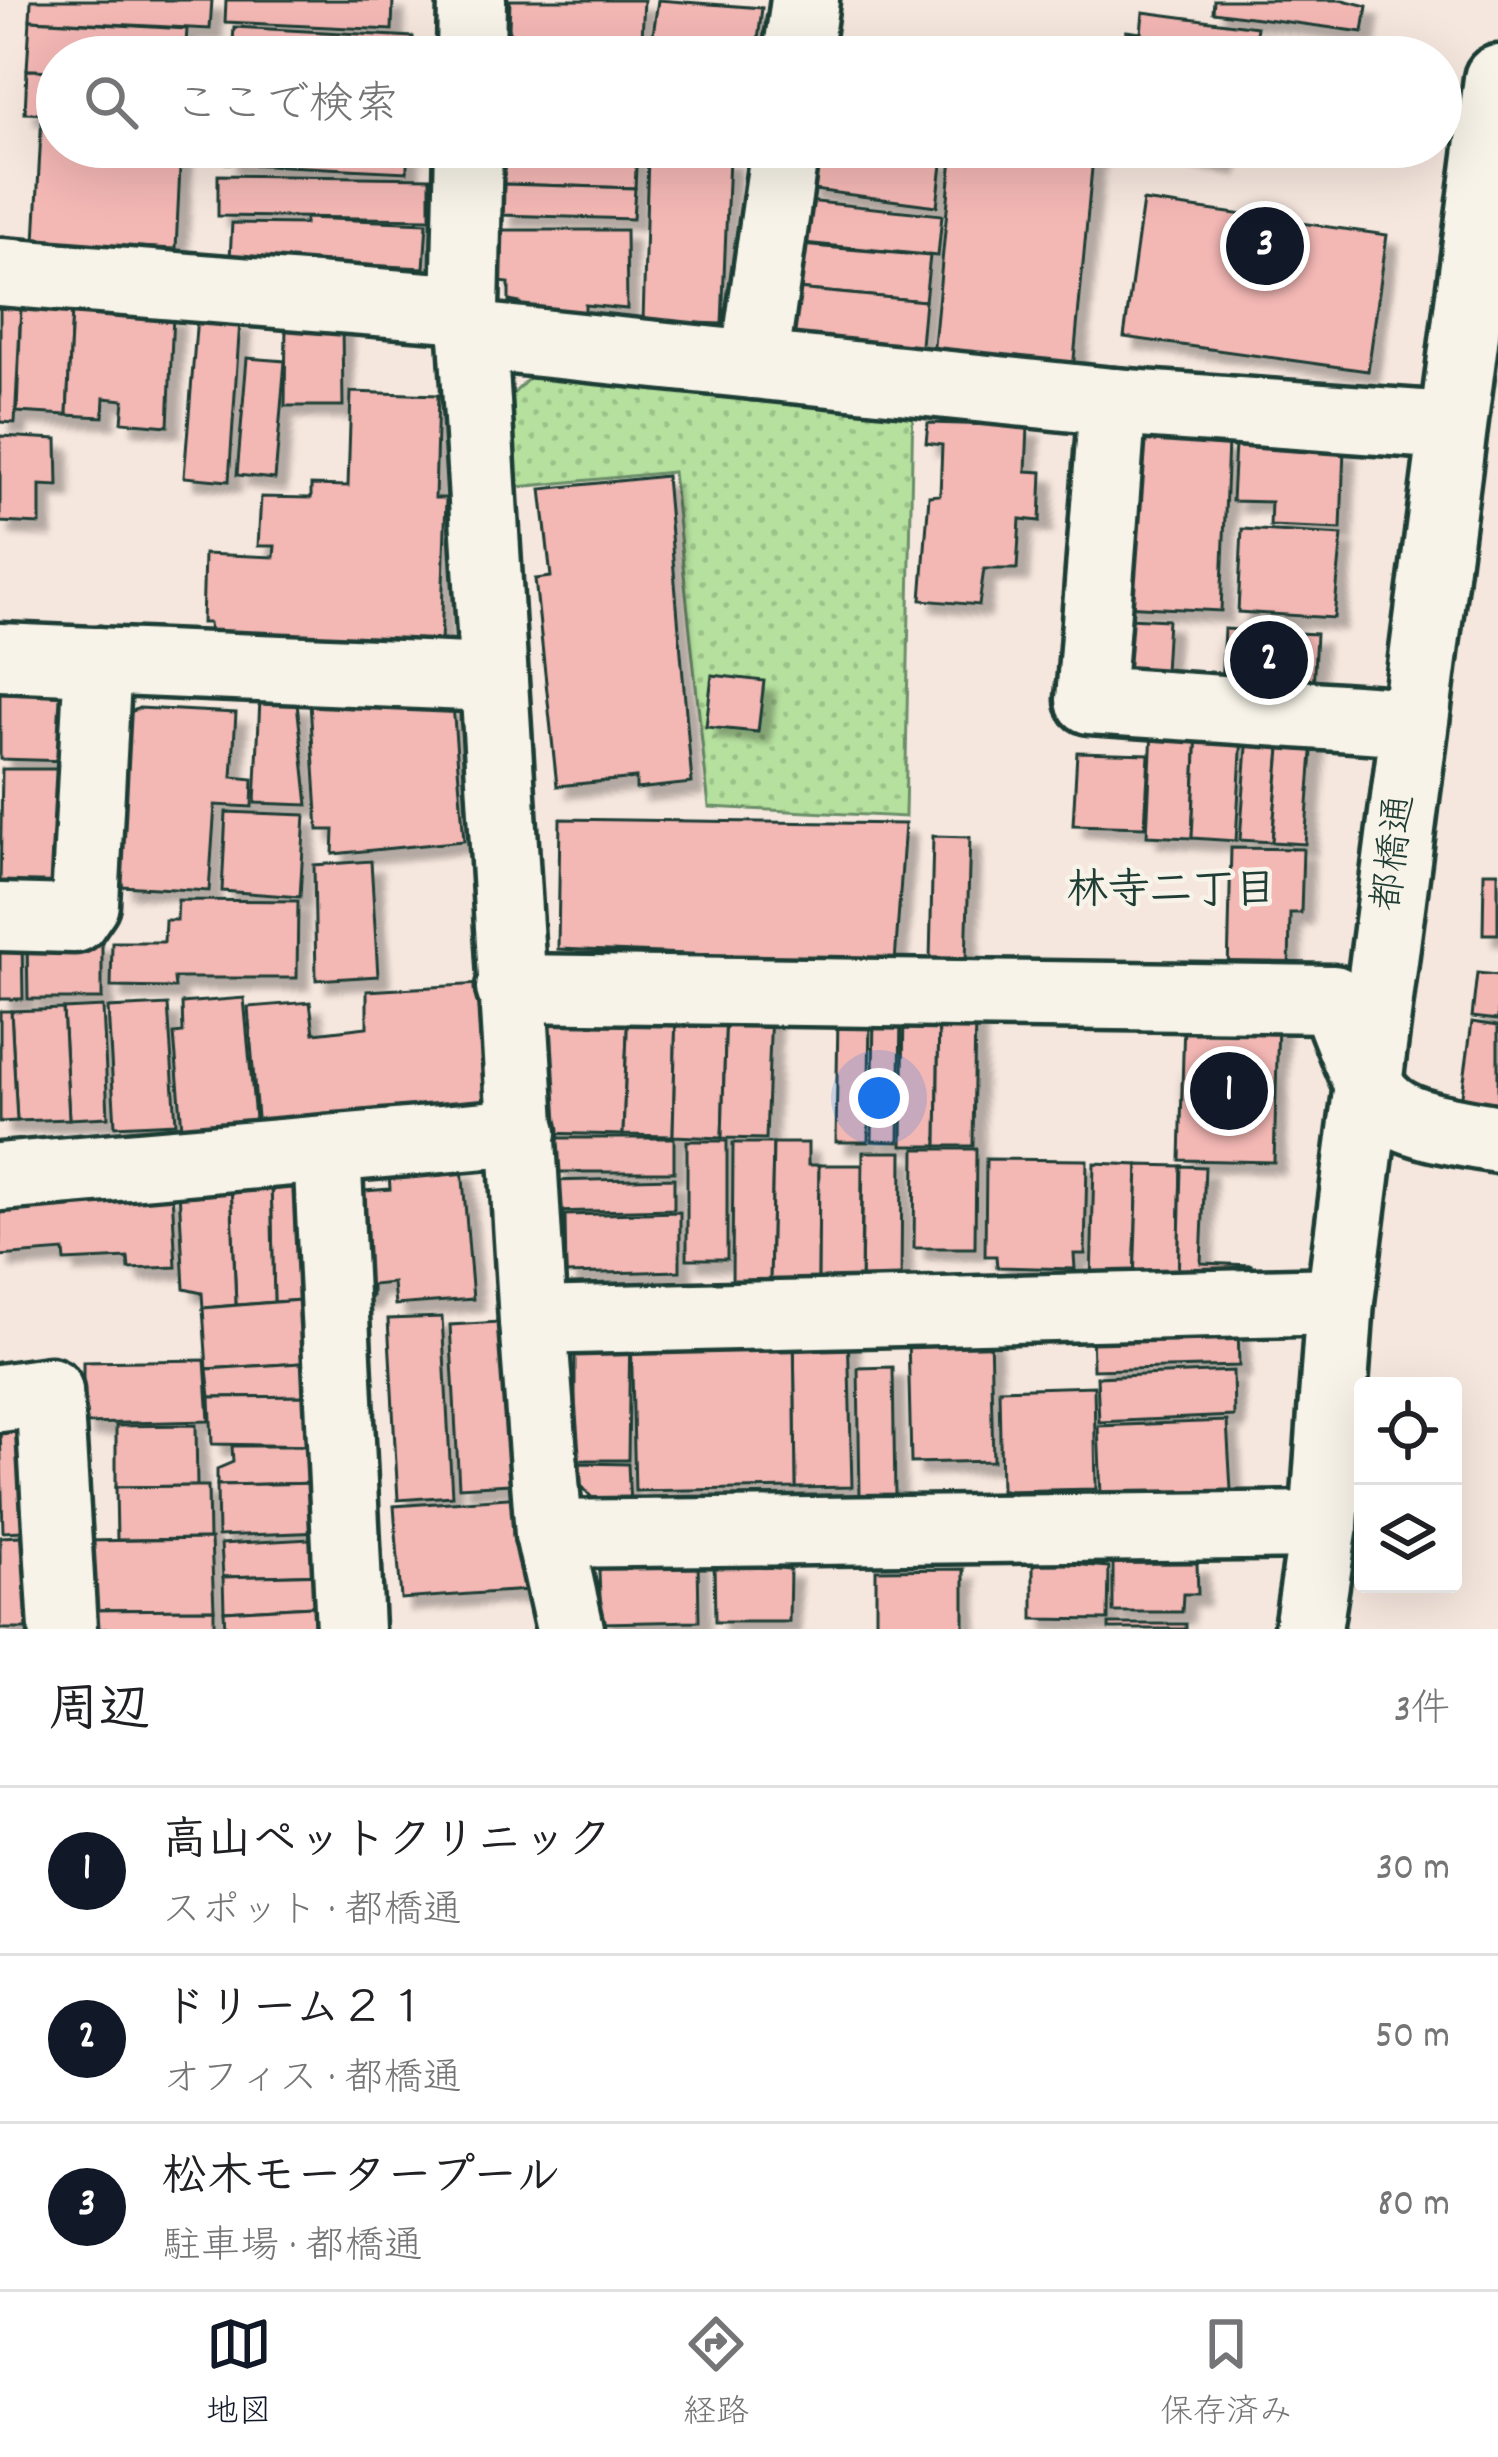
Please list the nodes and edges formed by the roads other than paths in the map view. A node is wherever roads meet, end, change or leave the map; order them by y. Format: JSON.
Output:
{"nodes":[{"id":1,"x":472,"y":0,"type":"edge"},
{"id":2,"x":805,"y":0,"type":"edge"},
{"id":3,"x":471,"y":36,"type":"edge"},
{"id":4,"x":800,"y":36,"type":"edge"},
{"id":5,"x":1498,"y":79,"type":"edge"},
{"id":6,"x":469,"y":168,"type":"edge"},
{"id":7,"x":781,"y":168,"type":"edge"},
{"id":8,"x":0,"y":272,"type":"edge"},
{"id":9,"x":469,"y":322,"type":"junction"},
{"id":10,"x":754,"y":365,"type":"junction"},
{"id":11,"x":1113,"y":402,"type":"junction"},
{"id":12,"x":1449,"y":426,"type":"junction"},
{"id":13,"x":0,"y":657,"type":"edge"},
{"id":14,"x":98,"y":661,"type":"junction"},
{"id":15,"x":491,"y":678,"type":"junction"},
{"id":16,"x":1413,"y":722,"type":"junction"},
{"id":17,"x":0,"y":916,"type":"edge"},
{"id":18,"x":510,"y":988,"type":"junction"},
{"id":19,"x":1369,"y":1091,"type":"junction"},
{"id":20,"x":523,"y":1132,"type":"junction"},
{"id":21,"x":1498,"y":1139,"type":"edge"},
{"id":22,"x":327,"y":1149,"type":"junction"},
{"id":23,"x":0,"y":1177,"type":"edge"},
{"id":24,"x":1340,"y":1301,"type":"junction"},
{"id":25,"x":532,"y":1321,"type":"junction"},
{"id":26,"x":0,"y":1398,"type":"edge"},
{"id":27,"x":1324,"y":1525,"type":"junction"},
{"id":28,"x":549,"y":1534,"type":"junction"},
{"id":29,"x":63,"y":1629,"type":"edge"},
{"id":30,"x":350,"y":1629,"type":"edge"},
{"id":31,"x":570,"y":1629,"type":"edge"},
{"id":32,"x":1308,"y":1629,"type":"edge"}],
"edges":[{"from":1,"to":3,"type":"street"},
{"from":2,"to":4,"type":"street"},
{"from":5,"to":12,"type":"street","name":"都橋通"},
{"from":6,"to":9,"type":"street"},
{"from":7,"to":10,"type":"street"},
{"from":8,"to":9,"type":"street"},
{"from":9,"to":10,"type":"street"},
{"from":9,"to":15,"type":"street"},
{"from":10,"to":11,"type":"street"},
{"from":11,"to":12,"type":"street"},
{"from":11,"to":16,"type":"street"},
{"from":12,"to":16,"type":"street","name":"都橋通"},
{"from":13,"to":14,"type":"street"},
{"from":14,"to":15,"type":"street"},
{"from":14,"to":17,"type":"street"},
{"from":15,"to":18,"type":"street"},
{"from":16,"to":19,"type":"street","name":"都橋通"},
{"from":18,"to":19,"type":"street"},
{"from":18,"to":20,"type":"street"},
{"from":19,"to":21,"type":"street"},
{"from":19,"to":24,"type":"street","name":"都橋通"},
{"from":20,"to":22,"type":"street"},
{"from":20,"to":25,"type":"street"},
{"from":22,"to":23,"type":"street"},
{"from":22,"to":30,"type":"street"},
{"from":24,"to":25,"type":"street"},
{"from":24,"to":27,"type":"street","name":"都橋通"},
{"from":25,"to":28,"type":"street"},
{"from":26,"to":29,"type":"street"},
{"from":27,"to":28,"type":"street"},
{"from":27,"to":32,"type":"street","name":"都橋通"},
{"from":28,"to":31,"type":"street"}]}
